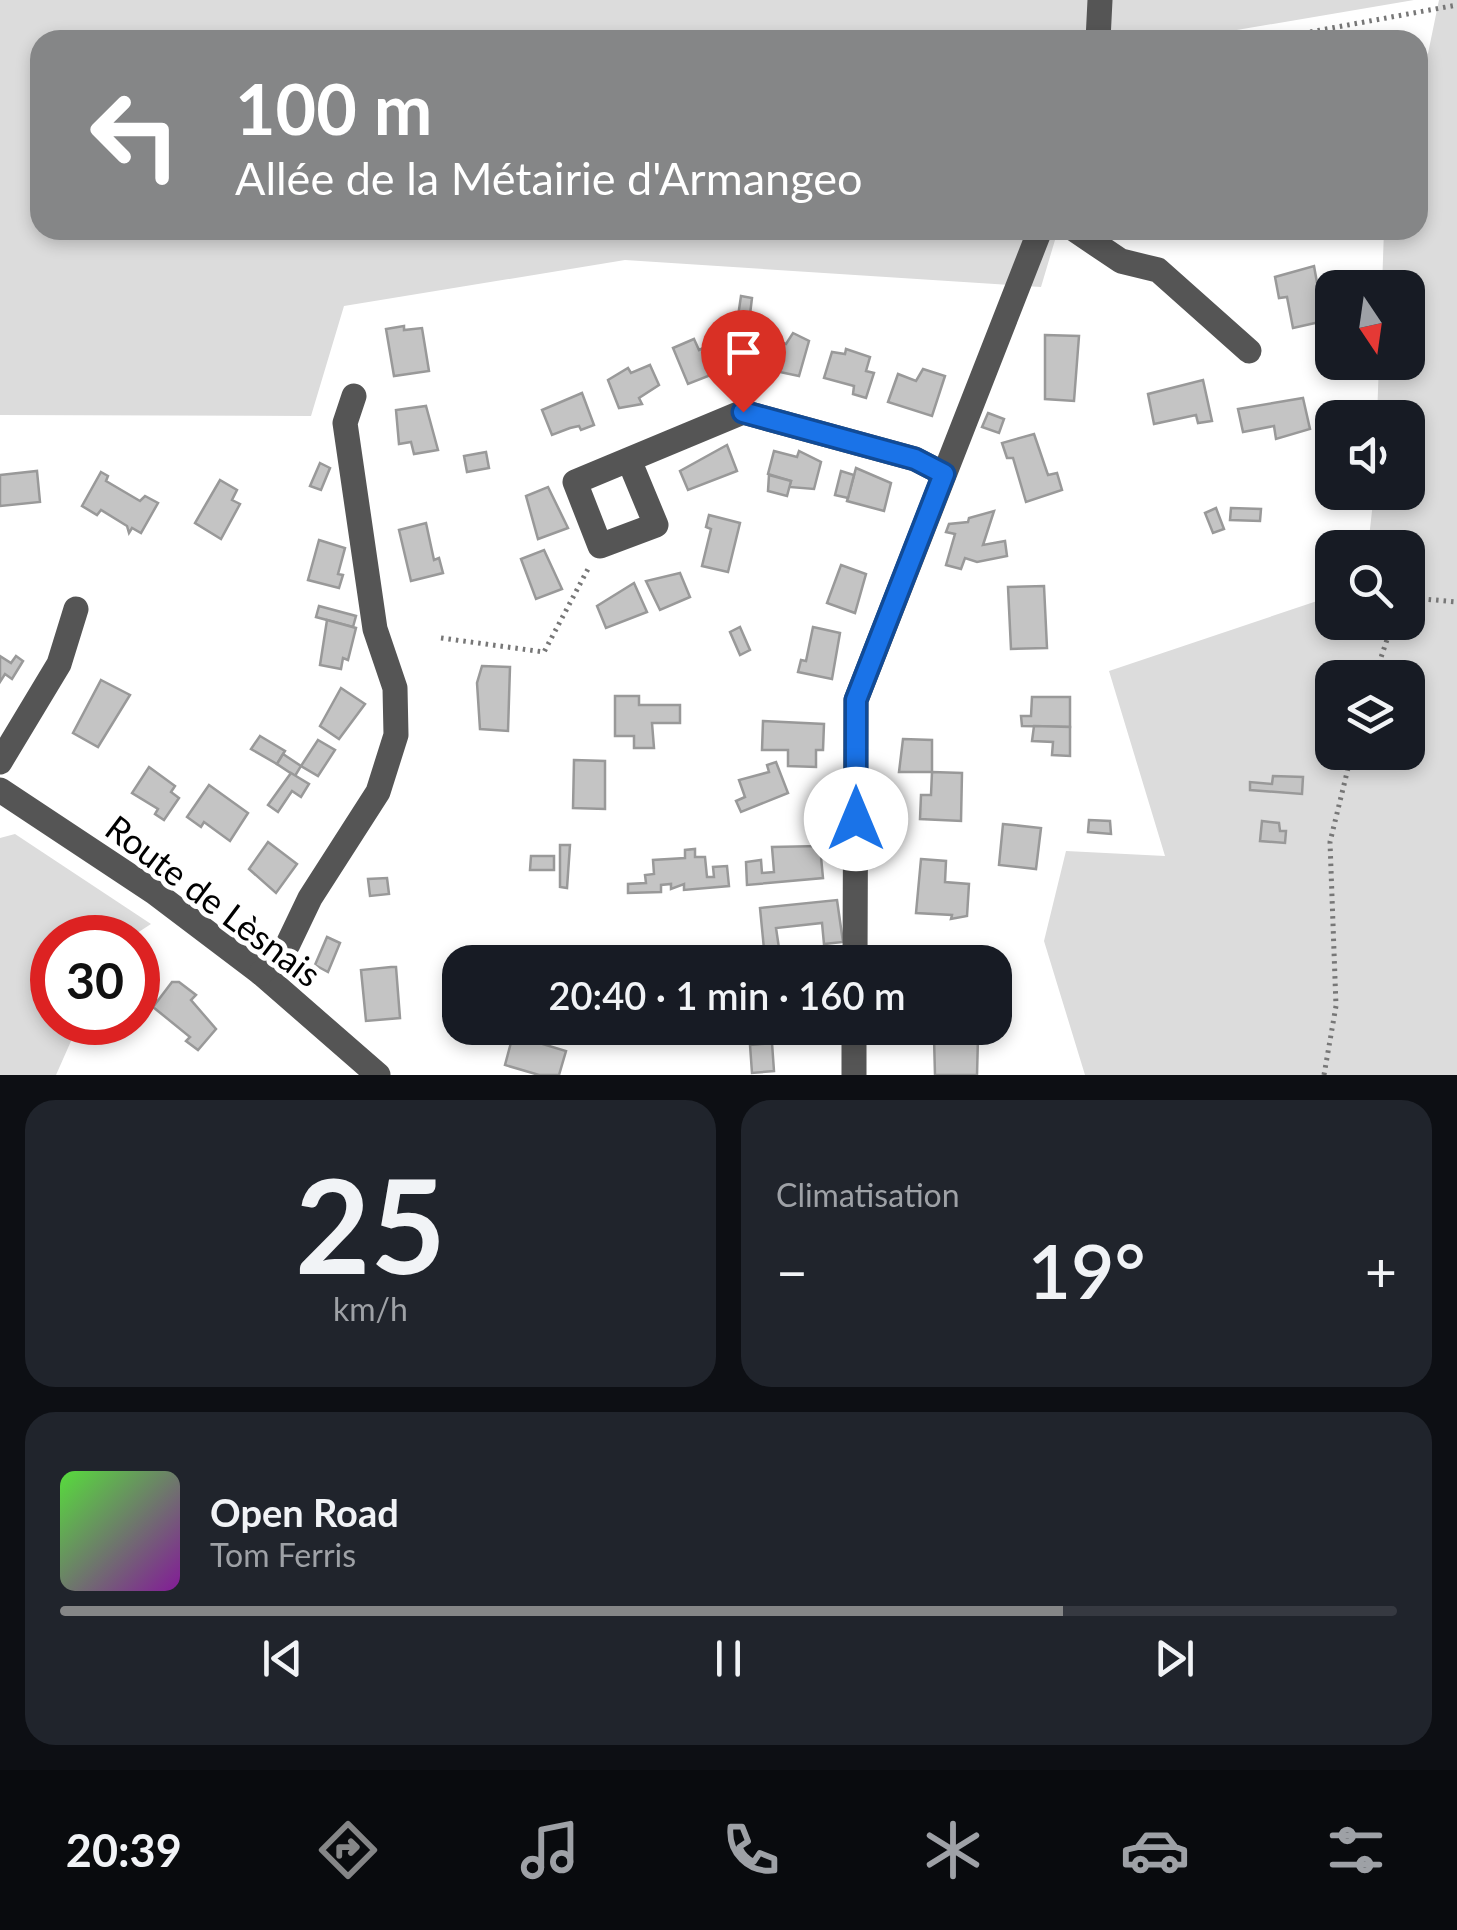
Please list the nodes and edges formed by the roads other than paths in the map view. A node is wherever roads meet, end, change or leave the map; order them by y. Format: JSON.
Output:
{"nodes":[{"id":1,"x":1100,"y":0,"type":"edge"},
{"id":2,"x":1098,"y":30,"type":"edge"},
{"id":3,"x":1036,"y":240,"type":"edge"},
{"id":4,"x":1089,"y":240,"type":"edge"},
{"id":5,"x":1249,"y":351,"type":"dead end"},
{"id":6,"x":354,"y":396,"type":"dead end"},
{"id":7,"x":630,"y":460,"type":"junction"},
{"id":8,"x":944,"y":474,"type":"junction"},
{"id":9,"x":76,"y":610,"type":"dead end"},
{"id":10,"x":0,"y":762,"type":"edge"},
{"id":11,"x":0,"y":790,"type":"edge"},
{"id":12,"x":855,"y":945,"type":"edge"},
{"id":13,"x":261,"y":973,"type":"junction"},
{"id":14,"x":854,"y":1045,"type":"edge"},
{"id":15,"x":378,"y":1075,"type":"edge"},
{"id":16,"x":854,"y":1075,"type":"edge"}],
"edges":[{"from":1,"to":2,"type":"street"},
{"from":3,"to":8,"type":"street"},
{"from":4,"to":5,"type":"street"},
{"from":6,"to":13,"type":"street"},
{"from":7,"to":7,"type":"street"},
{"from":7,"to":8,"type":"street"},
{"from":8,"to":12,"type":"street"},
{"from":9,"to":10,"type":"street"},
{"from":11,"to":13,"type":"street","name":"Route de Lèsnais"},
{"from":13,"to":15,"type":"street","name":"Route de Lèsnais"},
{"from":14,"to":16,"type":"street"}]}
